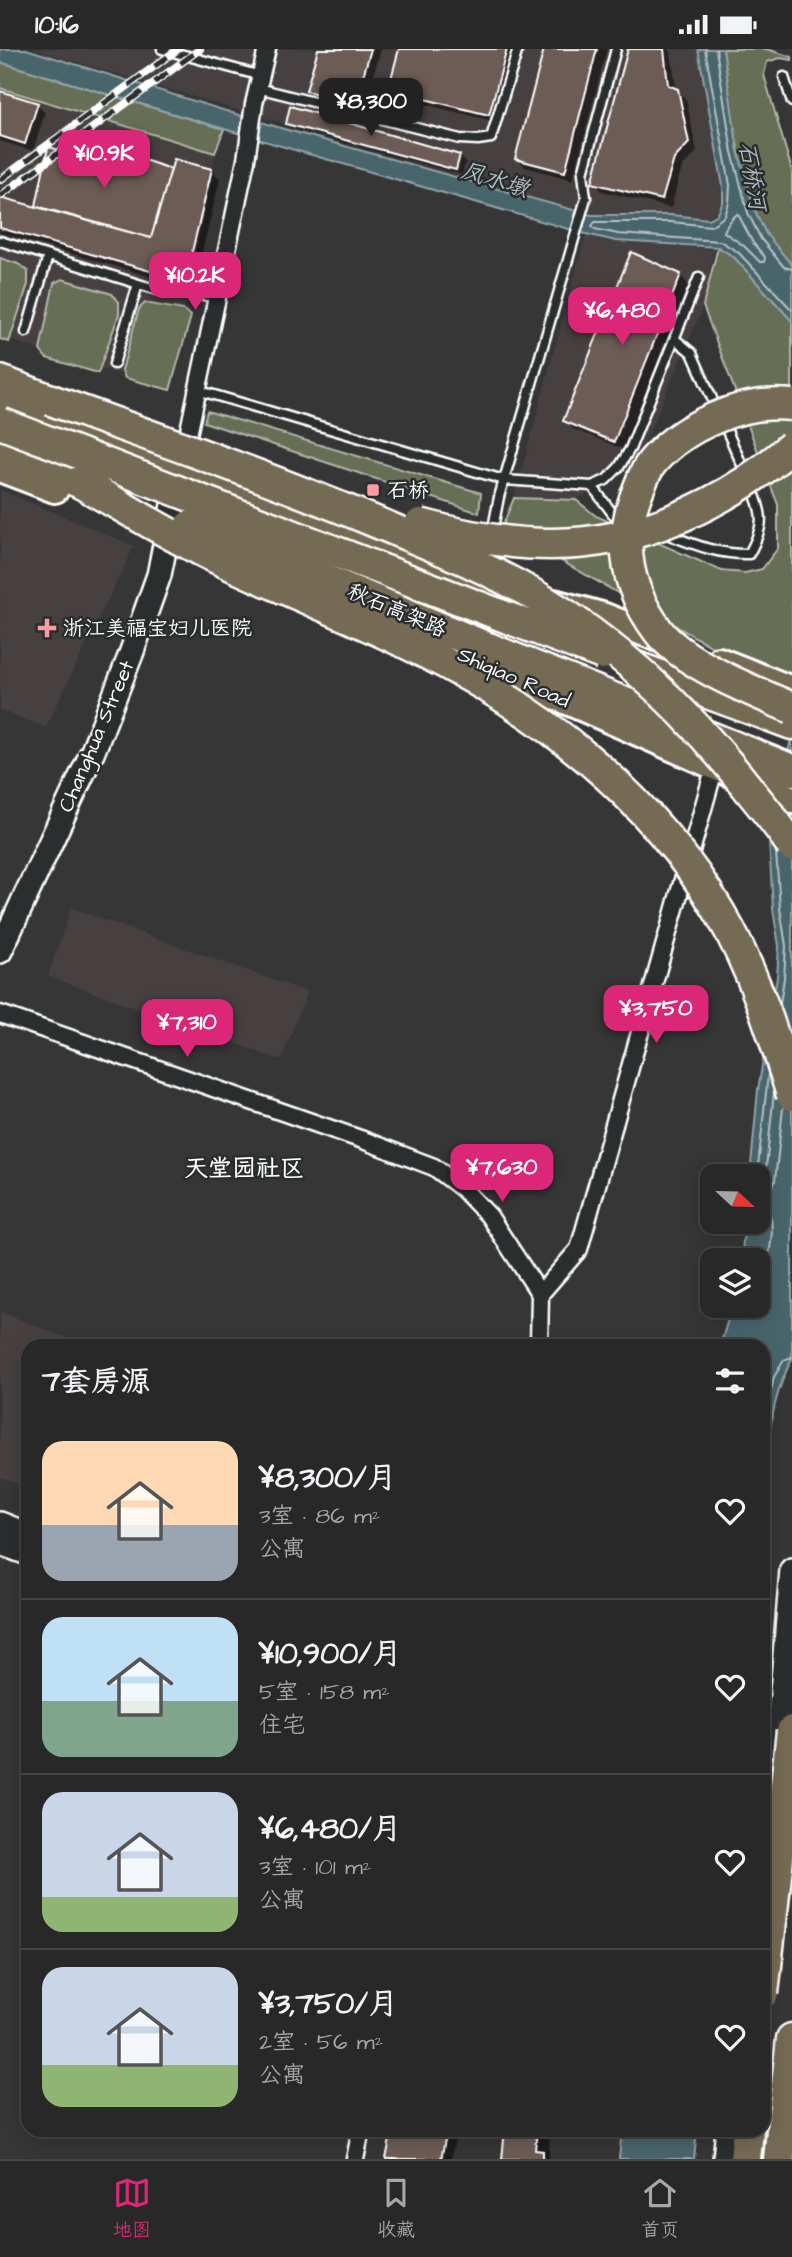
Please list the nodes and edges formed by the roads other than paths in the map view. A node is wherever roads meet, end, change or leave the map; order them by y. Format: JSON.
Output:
{"nodes":[{"id":1,"x":162,"y":49,"type":"edge"},
{"id":2,"x":267,"y":49,"type":"edge"},
{"id":3,"x":518,"y":49,"type":"edge"},
{"id":4,"x":616,"y":49,"type":"edge"},
{"id":5,"x":188,"y":52,"type":"edge"},
{"id":6,"x":784,"y":77,"type":"dead end"},
{"id":7,"x":257,"y":89,"type":"junction"},
{"id":8,"x":792,"y":102,"type":"edge"},
{"id":9,"x":0,"y":241,"type":"edge"},
{"id":10,"x":48,"y":256,"type":"junction"},
{"id":11,"x":699,"y":277,"type":"dead end"},
{"id":12,"x":138,"y":284,"type":"junction"},
{"id":13,"x":217,"y":297,"type":"junction"},
{"id":14,"x":26,"y":332,"type":"dead end"},
{"id":15,"x":675,"y":338,"type":"junction"},
{"id":16,"x":114,"y":364,"type":"dead end"},
{"id":17,"x":0,"y":381,"type":"edge"},
{"id":18,"x":197,"y":390,"type":"junction"},
{"id":19,"x":0,"y":404,"type":"edge"},
{"id":20,"x":792,"y":405,"type":"edge"},
{"id":21,"x":0,"y":423,"type":"edge"},
{"id":22,"x":792,"y":446,"type":"edge"},
{"id":23,"x":0,"y":452,"type":"edge"},
{"id":24,"x":0,"y":468,"type":"edge"},
{"id":25,"x":180,"y":472,"type":"junction"},
{"id":26,"x":504,"y":480,"type":"junction"},
{"id":27,"x":79,"y":482,"type":"junction"},
{"id":28,"x":285,"y":484,"type":"junction"},
{"id":29,"x":592,"y":486,"type":"junction"},
{"id":30,"x":168,"y":531,"type":"junction"},
{"id":31,"x":489,"y":547,"type":"dead end"},
{"id":32,"x":792,"y":690,"type":"edge"},
{"id":33,"x":792,"y":708,"type":"edge"},
{"id":34,"x":792,"y":724,"type":"edge"},
{"id":35,"x":715,"y":766,"type":"junction"},
{"id":36,"x":791,"y":770,"type":"edge"},
{"id":37,"x":792,"y":800,"type":"edge"},
{"id":38,"x":792,"y":846,"type":"edge"},
{"id":39,"x":0,"y":951,"type":"edge"},
{"id":40,"x":0,"y":1014,"type":"edge"},
{"id":41,"x":792,"y":1095,"type":"edge"},
{"id":42,"x":540,"y":1294,"type":"junction"},
{"id":43,"x":539,"y":1339,"type":"edge"},
{"id":44,"x":0,"y":1524,"type":"edge"},
{"id":45,"x":21,"y":1532,"type":"edge"},
{"id":46,"x":0,"y":1543,"type":"edge"},
{"id":47,"x":21,"y":1550,"type":"edge"},
{"id":48,"x":792,"y":1570,"type":"edge"},
{"id":49,"x":792,"y":1731,"type":"edge"},
{"id":50,"x":777,"y":1758,"type":"edge"},
{"id":51,"x":776,"y":1783,"type":"edge"},
{"id":52,"x":770,"y":1820,"type":"edge"},
{"id":53,"x":770,"y":1930,"type":"edge"},
{"id":54,"x":792,"y":2039,"type":"edge"},
{"id":55,"x":792,"y":2134,"type":"edge"},
{"id":56,"x":360,"y":2137,"type":"edge"},
{"id":57,"x":728,"y":2137,"type":"edge"},
{"id":58,"x":747,"y":2137,"type":"edge"},
{"id":59,"x":355,"y":2159,"type":"edge"},
{"id":60,"x":725,"y":2159,"type":"edge"},
{"id":61,"x":745,"y":2159,"type":"edge"},
{"id":62,"x":779,"y":2159,"type":"edge"},
{"id":63,"x":787,"y":2159,"type":"edge"}],
"edges":[{"from":1,"to":5,"type":"lane"},
{"from":2,"to":7,"type":"street"},
{"from":3,"to":7,"type":"lane"},
{"from":4,"to":26,"type":"lane"},
{"from":5,"to":7,"type":"lane"},
{"from":6,"to":8,"type":"lane"},
{"from":7,"to":13,"type":"street"},
{"from":9,"to":10,"type":"lane"},
{"from":10,"to":12,"type":"lane"},
{"from":10,"to":14,"type":"lane"},
{"from":11,"to":15,"type":"lane"},
{"from":12,"to":13,"type":"lane"},
{"from":12,"to":16,"type":"lane"},
{"from":13,"to":18,"type":"street"},
{"from":15,"to":29,"type":"lane"},
{"from":15,"to":29,"type":"lane"},
{"from":17,"to":28,"type":"highway","bridge":true},
{"from":18,"to":25,"type":"street"},
{"from":18,"to":26,"type":"lane"},
{"from":19,"to":25,"type":"main road"},
{"from":20,"to":33,"type":"highway","bridge":true},
{"from":21,"to":34,"type":"highway","name":"秋石高架路","bridge":true},
{"from":22,"to":28,"type":"highway","bridge":true},
{"from":23,"to":27,"type":"highway","name":"秋石高架路"},
{"from":24,"to":30,"type":"main road","name":"Shiqiao Road"},
{"from":25,"to":30,"type":"street","name":"Changhua Street"},
{"from":25,"to":32,"type":"main road"},
{"from":26,"to":29,"type":"lane"},
{"from":26,"to":31,"type":"lane"},
{"from":27,"to":36,"type":"highway","name":"秋石高架路","bridge":true},
{"from":27,"to":41,"type":"highway","bridge":true},
{"from":28,"to":38,"type":"highway","bridge":true},
{"from":30,"to":35,"type":"main road","name":"Shiqiao Road"},
{"from":30,"to":39,"type":"street","name":"Changhua Street"},
{"from":35,"to":37,"type":"main road","name":"Shiqiao Road"},
{"from":35,"to":42,"type":"street"},
{"from":40,"to":42,"type":"street"},
{"from":42,"to":43,"type":"street"},
{"from":44,"to":45,"type":"street"},
{"from":46,"to":47,"type":"street"},
{"from":48,"to":50,"type":"street"},
{"from":49,"to":53,"type":"highway","bridge":true},
{"from":50,"to":51,"type":"street"},
{"from":51,"to":52,"type":"street"},
{"from":54,"to":62,"type":"highway"},
{"from":55,"to":63,"type":"highway"},
{"from":56,"to":59,"type":"street"},
{"from":57,"to":60,"type":"street"},
{"from":58,"to":61,"type":"highway"}]}
